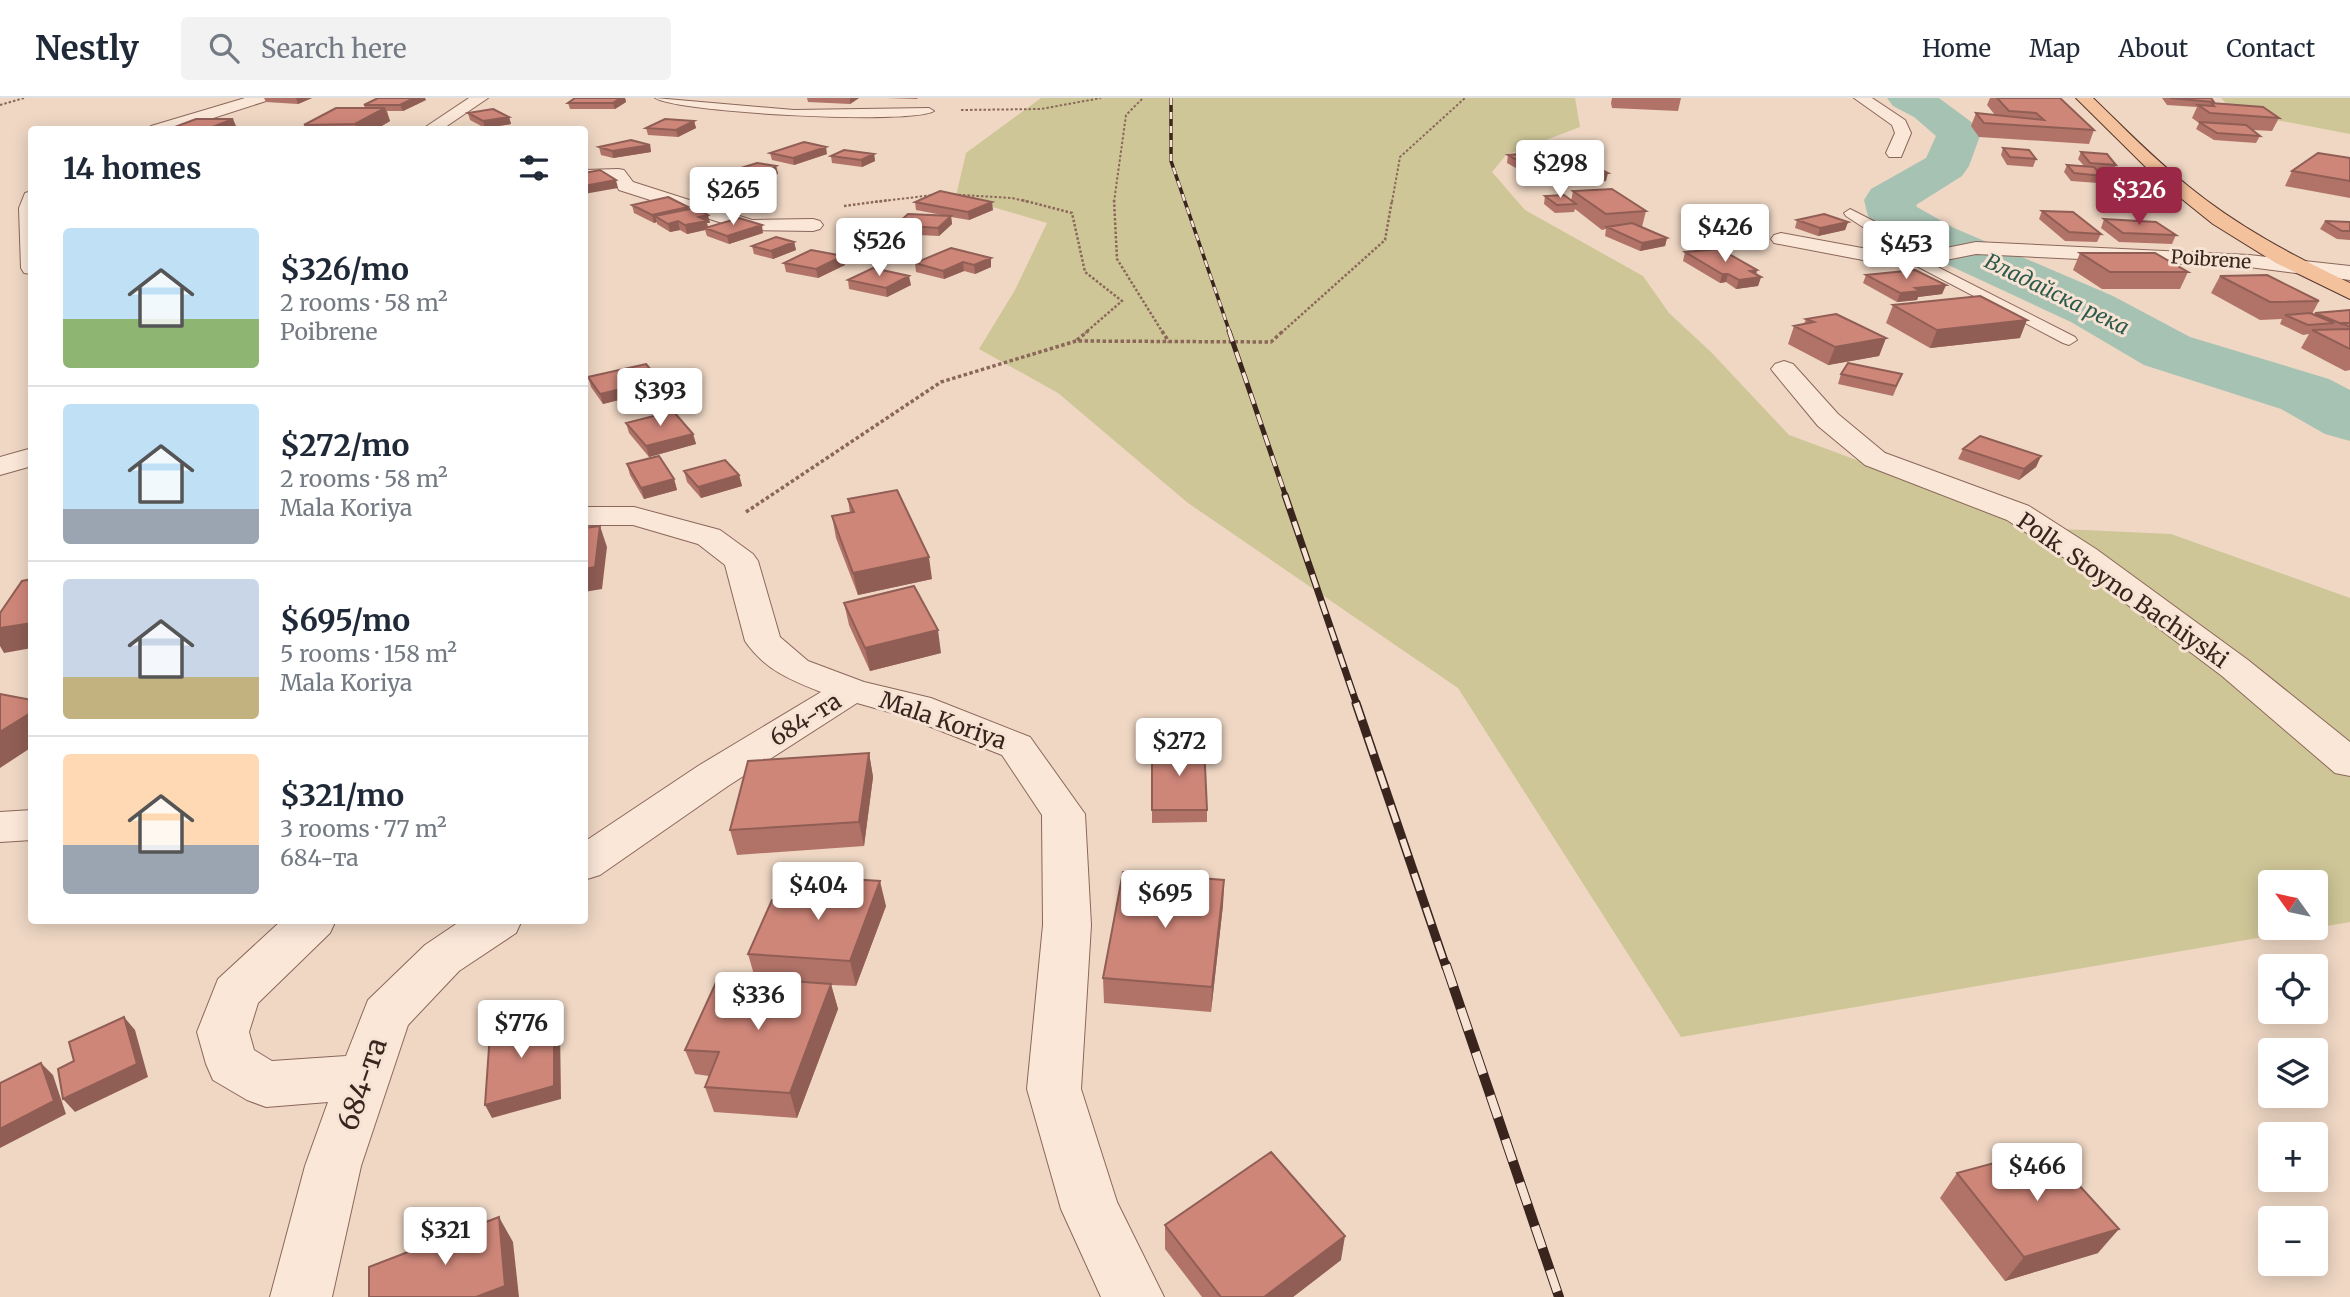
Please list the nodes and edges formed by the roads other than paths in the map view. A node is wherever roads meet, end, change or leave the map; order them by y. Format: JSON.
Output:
{"nodes":[{"id":1,"x":261,"y":98,"type":"edge"},
{"id":2,"x":480,"y":98,"type":"edge"},
{"id":3,"x":660,"y":98,"type":"edge"},
{"id":4,"x":1862,"y":98,"type":"edge"},
{"id":5,"x":2084,"y":98,"type":"edge"},
{"id":6,"x":929,"y":111,"type":"road end"},
{"id":7,"x":170,"y":126,"type":"edge"},
{"id":8,"x":435,"y":126,"type":"edge"},
{"id":9,"x":1895,"y":152,"type":"dead end"},
{"id":10,"x":588,"y":176,"type":"edge"},
{"id":11,"x":1850,"y":213,"type":"dead end"},
{"id":12,"x":813,"y":225,"type":"dead end"},
{"id":13,"x":1781,"y":239,"type":"dead end"},
{"id":14,"x":1925,"y":258,"type":"junction"},
{"id":15,"x":2298,"y":267,"type":"junction"},
{"id":16,"x":2350,"y":273,"type":"edge"},
{"id":17,"x":2350,"y":292,"type":"edge"},
{"id":18,"x":2069,"y":340,"type":"dead end"},
{"id":19,"x":1784,"y":369,"type":"dead end"},
{"id":20,"x":28,"y":458,"type":"edge"},
{"id":21,"x":0,"y":466,"type":"edge"},
{"id":22,"x":588,"y":516,"type":"edge"},
{"id":23,"x":851,"y":690,"type":"junction"},
{"id":24,"x":2350,"y":763,"type":"edge"},
{"id":25,"x":28,"y":825,"type":"edge"},
{"id":26,"x":0,"y":827,"type":"edge"},
{"id":27,"x":588,"y":861,"type":"edge"},
{"id":28,"x":309,"y":924,"type":"edge"},
{"id":29,"x":493,"y":924,"type":"edge"},
{"id":30,"x":365,"y":1077,"type":"junction"},
{"id":31,"x":301,"y":1297,"type":"edge"},
{"id":32,"x":1133,"y":1297,"type":"edge"}],
"edges":[{"from":1,"to":7,"type":"street"},
{"from":2,"to":8,"type":"street"},
{"from":3,"to":6,"type":"lane"},
{"from":4,"to":9,"type":"street"},
{"from":5,"to":15,"type":"main road"},
{"from":10,"to":12,"type":"street"},
{"from":11,"to":14,"type":"lane"},
{"from":13,"to":14,"type":"street","name":"Poibrene"},
{"from":14,"to":15,"type":"street","name":"Poibrene"},
{"from":14,"to":18,"type":"lane"},
{"from":15,"to":16,"type":"street","name":"Poibrene"},
{"from":15,"to":17,"type":"main road"},
{"from":19,"to":24,"type":"street","name":"Polk. Stoyno Bachiyski"},
{"from":20,"to":21,"type":"street"},
{"from":22,"to":23,"type":"street","name":"Mala Koriya"},
{"from":23,"to":27,"type":"street","name":"684-та"},
{"from":23,"to":32,"type":"street","name":"Mala Koriya"},
{"from":25,"to":26,"type":"street"},
{"from":28,"to":30,"type":"street"},
{"from":29,"to":30,"type":"street","name":"684-та"},
{"from":30,"to":31,"type":"street","name":"684-та"}]}
